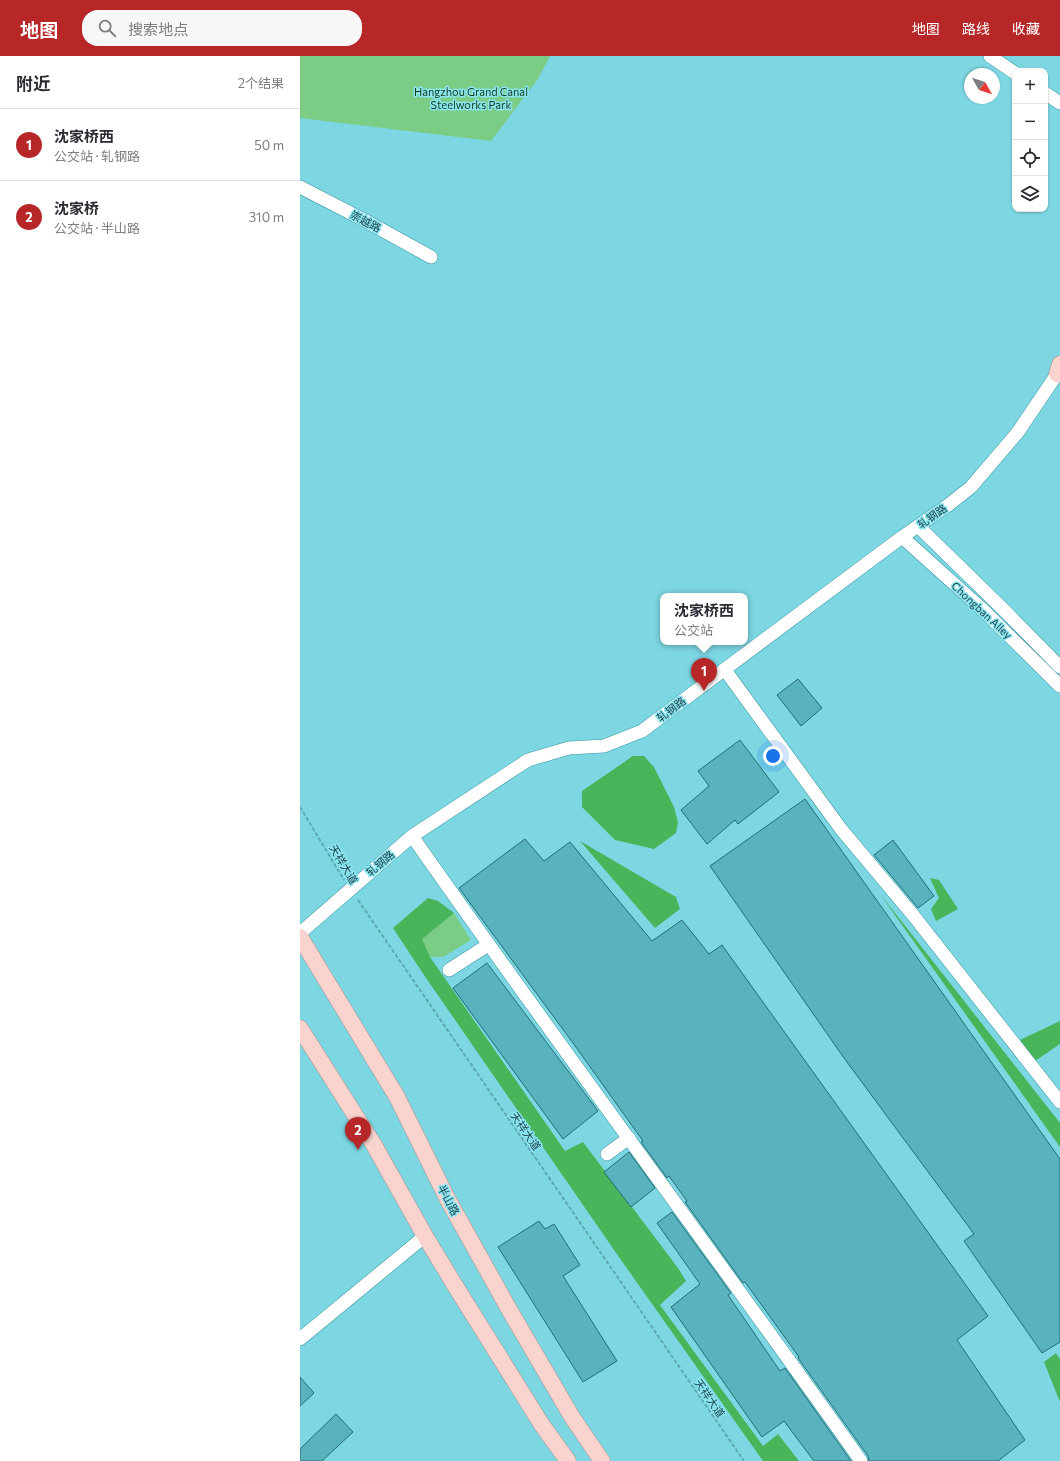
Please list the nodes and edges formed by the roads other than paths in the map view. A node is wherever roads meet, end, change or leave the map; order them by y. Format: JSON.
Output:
{"nodes":[{"id":1,"x":990,"y":56,"type":"edge"},
{"id":2,"x":1012,"y":71,"type":"edge"},
{"id":3,"x":1048,"y":95,"type":"edge"},
{"id":4,"x":1060,"y":103,"type":"edge"},
{"id":5,"x":300,"y":187,"type":"edge"},
{"id":6,"x":431,"y":257,"type":"dead end"},
{"id":7,"x":1059,"y":369,"type":"edge"},
{"id":8,"x":918,"y":526,"type":"junction"},
{"id":9,"x":902,"y":536,"type":"junction"},
{"id":10,"x":1060,"y":667,"type":"edge"},
{"id":11,"x":725,"y":670,"type":"junction"},
{"id":12,"x":1060,"y":686,"type":"edge"},
{"id":13,"x":412,"y":836,"type":"junction"},
{"id":14,"x":300,"y":934,"type":"edge"},
{"id":15,"x":300,"y":937,"type":"edge"},
{"id":16,"x":488,"y":945,"type":"junction"},
{"id":17,"x":449,"y":970,"type":"dead end"},
{"id":18,"x":300,"y":1028,"type":"edge"},
{"id":19,"x":1060,"y":1102,"type":"edge"},
{"id":20,"x":629,"y":1138,"type":"junction"},
{"id":21,"x":607,"y":1154,"type":"dead end"},
{"id":22,"x":425,"y":1236,"type":"junction"},
{"id":23,"x":300,"y":1340,"type":"edge"},
{"id":24,"x":568,"y":1461,"type":"edge"},
{"id":25,"x":602,"y":1461,"type":"edge"},
{"id":26,"x":861,"y":1461,"type":"edge"}],
"edges":[{"from":1,"to":2,"type":"street"},
{"from":3,"to":4,"type":"street"},
{"from":5,"to":6,"type":"street","name":"崇越路"},
{"from":7,"to":8,"type":"street","name":"轧钢路"},
{"from":8,"to":9,"type":"street","name":"轧钢路"},
{"from":8,"to":10,"type":"street","name":"Chongban Alley"},
{"from":9,"to":11,"type":"street","name":"轧钢路"},
{"from":9,"to":12,"type":"street","name":"Chongban Alley"},
{"from":11,"to":13,"type":"street","name":"轧钢路"},
{"from":11,"to":19,"type":"street"},
{"from":13,"to":14,"type":"street","name":"轧钢路"},
{"from":13,"to":16,"type":"street"},
{"from":15,"to":25,"type":"main road","name":"半山路"},
{"from":16,"to":17,"type":"street"},
{"from":16,"to":20,"type":"street"},
{"from":18,"to":22,"type":"main road"},
{"from":20,"to":21,"type":"street"},
{"from":20,"to":26,"type":"street"},
{"from":22,"to":23,"type":"street"},
{"from":22,"to":24,"type":"main road"}]}
